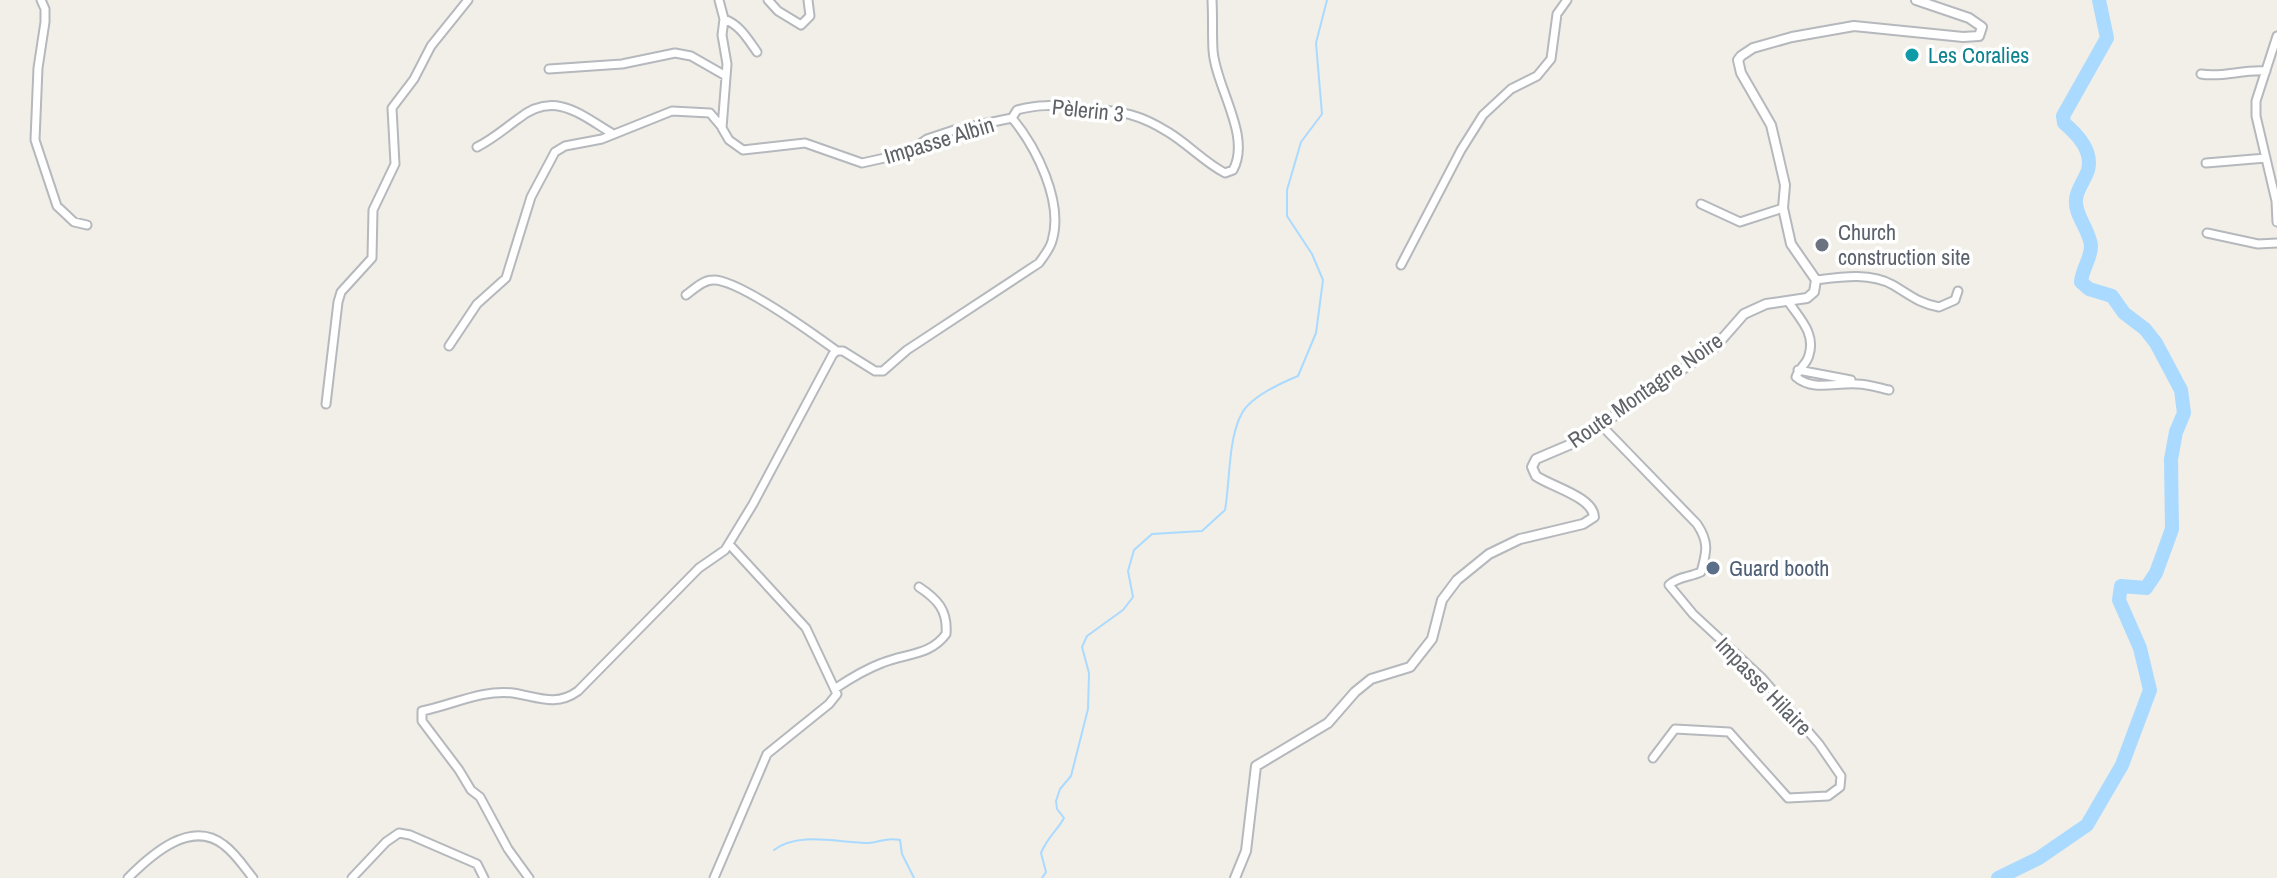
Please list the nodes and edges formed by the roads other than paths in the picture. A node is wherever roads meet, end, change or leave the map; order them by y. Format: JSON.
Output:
{"nodes":[{"id":1,"x":41,"y":0,"type":"edge"},
{"id":2,"x":468,"y":0,"type":"edge"},
{"id":3,"x":719,"y":0,"type":"edge"},
{"id":4,"x":768,"y":0,"type":"edge"},
{"id":5,"x":808,"y":0,"type":"edge"},
{"id":6,"x":1212,"y":0,"type":"edge"},
{"id":7,"x":1567,"y":0,"type":"edge"},
{"id":8,"x":1916,"y":0,"type":"edge"},
{"id":9,"x":724,"y":19,"type":"junction"},
{"id":10,"x":2277,"y":36,"type":"edge"},
{"id":11,"x":757,"y":52,"type":"dead end"},
{"id":12,"x":549,"y":69,"type":"dead end"},
{"id":13,"x":2266,"y":71,"type":"junction"},
{"id":14,"x":2201,"y":74,"type":"dead end"},
{"id":15,"x":726,"y":76,"type":"junction"},
{"id":16,"x":1012,"y":118,"type":"junction"},
{"id":17,"x":722,"y":128,"type":"junction"},
{"id":18,"x":613,"y":134,"type":"junction"},
{"id":19,"x":477,"y":147,"type":"dead end"},
{"id":20,"x":2266,"y":158,"type":"junction"},
{"id":21,"x":2206,"y":163,"type":"dead end"},
{"id":22,"x":2276,"y":201,"type":"edge"},
{"id":23,"x":1701,"y":204,"type":"dead end"},
{"id":24,"x":1783,"y":208,"type":"junction"},
{"id":25,"x":2277,"y":222,"type":"edge"},
{"id":26,"x":87,"y":225,"type":"dead end"},
{"id":27,"x":2207,"y":233,"type":"dead end"},
{"id":28,"x":2277,"y":243,"type":"edge"},
{"id":29,"x":1401,"y":265,"type":"dead end"},
{"id":30,"x":1816,"y":280,"type":"junction"},
{"id":31,"x":1958,"y":291,"type":"dead end"},
{"id":32,"x":686,"y":295,"type":"dead end"},
{"id":33,"x":1788,"y":301,"type":"junction"},
{"id":34,"x":449,"y":346,"type":"dead end"},
{"id":35,"x":837,"y":351,"type":"junction"},
{"id":36,"x":1798,"y":370,"type":"junction"},
{"id":37,"x":1852,"y":380,"type":"dead end"},
{"id":38,"x":1889,"y":390,"type":"dead end"},
{"id":39,"x":326,"y":404,"type":"dead end"},
{"id":40,"x":1601,"y":425,"type":"junction"},
{"id":41,"x":729,"y":544,"type":"junction"},
{"id":42,"x":919,"y":587,"type":"dead end"},
{"id":43,"x":836,"y":688,"type":"junction"},
{"id":44,"x":1653,"y":758,"type":"dead end"},
{"id":45,"x":525,"y":877,"type":"edge"},
{"id":46,"x":128,"y":878,"type":"edge"},
{"id":47,"x":253,"y":878,"type":"edge"},
{"id":48,"x":352,"y":878,"type":"edge"},
{"id":49,"x":484,"y":878,"type":"edge"},
{"id":50,"x":714,"y":878,"type":"edge"},
{"id":51,"x":1235,"y":878,"type":"edge"}],
"edges":[{"from":1,"to":26,"type":"street"},
{"from":2,"to":39,"type":"street"},
{"from":3,"to":9,"type":"street"},
{"from":4,"to":5,"type":"street"},
{"from":6,"to":16,"type":"street","name":"Pèlerin 3"},
{"from":7,"to":29,"type":"street"},
{"from":8,"to":24,"type":"street"},
{"from":9,"to":11,"type":"street"},
{"from":9,"to":15,"type":"street"},
{"from":10,"to":13,"type":"street"},
{"from":12,"to":15,"type":"street"},
{"from":13,"to":14,"type":"street"},
{"from":13,"to":20,"type":"street"},
{"from":15,"to":17,"type":"street"},
{"from":16,"to":17,"type":"street","name":"Impasse Albin"},
{"from":16,"to":35,"type":"street","name":"Pèlerin 3"},
{"from":17,"to":18,"type":"street"},
{"from":18,"to":19,"type":"street"},
{"from":18,"to":34,"type":"street"},
{"from":20,"to":21,"type":"street"},
{"from":20,"to":22,"type":"street"},
{"from":22,"to":25,"type":"street"},
{"from":23,"to":24,"type":"street"},
{"from":24,"to":30,"type":"street"},
{"from":27,"to":28,"type":"street"},
{"from":30,"to":31,"type":"street"},
{"from":30,"to":33,"type":"street","name":"Route Montagne Noire"},
{"from":32,"to":35,"type":"street"},
{"from":33,"to":36,"type":"street"},
{"from":33,"to":40,"type":"street","name":"Route Montagne Noire"},
{"from":35,"to":41,"type":"street"},
{"from":36,"to":37,"type":"street"},
{"from":36,"to":38,"type":"street"},
{"from":40,"to":44,"type":"street","name":"Impasse Hilaire"},
{"from":40,"to":51,"type":"street","name":"Route Montagne Noire"},
{"from":41,"to":43,"type":"street"},
{"from":41,"to":45,"type":"street"},
{"from":42,"to":43,"type":"street"},
{"from":43,"to":50,"type":"street"},
{"from":46,"to":47,"type":"street"},
{"from":48,"to":49,"type":"street"}]}
